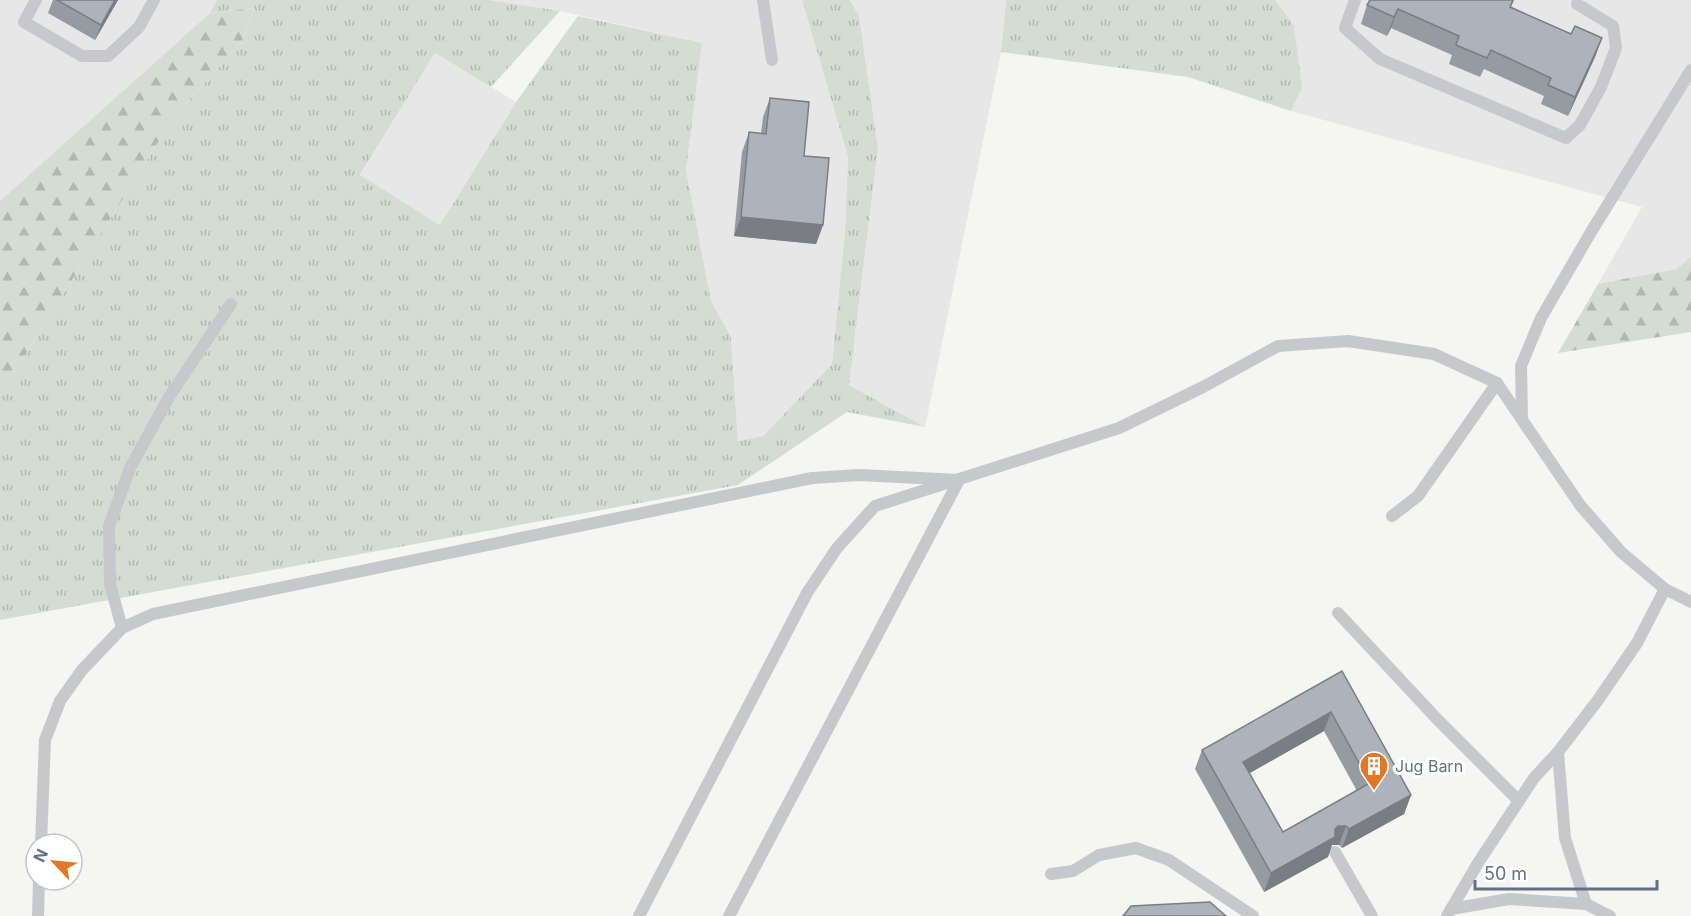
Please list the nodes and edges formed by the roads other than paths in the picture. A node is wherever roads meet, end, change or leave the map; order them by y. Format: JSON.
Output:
{"nodes":[{"id":1,"x":36,"y":0,"type":"edge"},
{"id":2,"x":154,"y":0,"type":"edge"},
{"id":3,"x":763,"y":0,"type":"edge"},
{"id":4,"x":1355,"y":0,"type":"edge"},
{"id":5,"x":1573,"y":1,"type":"edge"},
{"id":6,"x":772,"y":60,"type":"dead end"},
{"id":7,"x":1691,"y":70,"type":"edge"},
{"id":8,"x":231,"y":304,"type":"dead end"},
{"id":9,"x":1497,"y":383,"type":"junction"},
{"id":10,"x":1522,"y":417,"type":"junction"},
{"id":11,"x":959,"y":480,"type":"junction"},
{"id":12,"x":1392,"y":516,"type":"dead end"},
{"id":13,"x":1665,"y":589,"type":"junction"},
{"id":14,"x":1690,"y":602,"type":"edge"},
{"id":15,"x":1338,"y":613,"type":"dead end"},
{"id":16,"x":122,"y":628,"type":"junction"},
{"id":17,"x":1558,"y":752,"type":"junction"},
{"id":18,"x":1519,"y":801,"type":"junction"},
{"id":19,"x":41,"y":832,"type":"edge"},
{"id":20,"x":1335,"y":852,"type":"edge"},
{"id":21,"x":1051,"y":874,"type":"dead end"},
{"id":22,"x":39,"y":892,"type":"edge"},
{"id":23,"x":1586,"y":904,"type":"junction"},
{"id":24,"x":1449,"y":913,"type":"edge"},
{"id":25,"x":38,"y":916,"type":"edge"},
{"id":26,"x":639,"y":916,"type":"edge"},
{"id":27,"x":729,"y":916,"type":"edge"},
{"id":28,"x":1253,"y":916,"type":"edge"},
{"id":29,"x":1372,"y":916,"type":"edge"},
{"id":30,"x":1610,"y":916,"type":"edge"}],
"edges":[{"from":1,"to":2,"type":"lane"},
{"from":3,"to":6,"type":"lane"},
{"from":4,"to":5,"type":"lane"},
{"from":7,"to":10,"type":"lane"},
{"from":8,"to":16,"type":"lane"},
{"from":9,"to":10,"type":"lane"},
{"from":9,"to":11,"type":"lane"},
{"from":9,"to":12,"type":"lane"},
{"from":10,"to":13,"type":"lane"},
{"from":11,"to":16,"type":"lane"},
{"from":11,"to":26,"type":"lane"},
{"from":11,"to":27,"type":"lane"},
{"from":13,"to":14,"type":"lane"},
{"from":13,"to":17,"type":"lane"},
{"from":15,"to":18,"type":"lane"},
{"from":16,"to":19,"type":"lane"},
{"from":17,"to":18,"type":"lane"},
{"from":17,"to":23,"type":"lane"},
{"from":18,"to":24,"type":"lane"},
{"from":20,"to":29,"type":"lane"},
{"from":21,"to":28,"type":"lane"},
{"from":22,"to":25,"type":"lane"},
{"from":23,"to":24,"type":"lane"},
{"from":23,"to":30,"type":"lane"}]}
